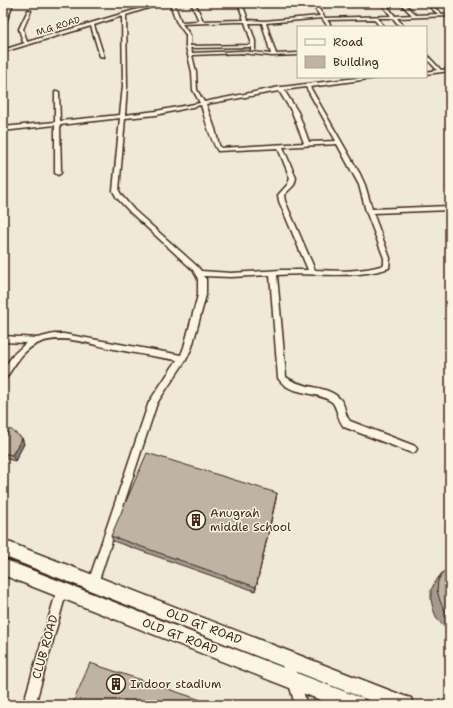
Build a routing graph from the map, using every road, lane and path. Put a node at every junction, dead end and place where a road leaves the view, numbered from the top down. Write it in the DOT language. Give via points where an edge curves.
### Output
graph roads {
  1 [pos="11,3"];
  2 [pos="162,3"];
  3 [pos="172,3"];
  4 [pos="200,3"];
  5 [pos="240,3"];
  6 [pos="313,3"];
  7 [pos="383,3"];
  8 [pos="402,3"];
  9 [pos="427,3"];
  10 [pos="153,4"];
  11 [pos="193,4"];
  12 [pos="29,11"];
  13 [pos="124,15"];
  14 [pos="441,15"];
  15 [pos="450,15"];
  16 [pos="395,16"];
  17 [pos="416,16"];
  18 [pos="375,17"];
  19 [pos="324,18"];
  20 [pos="247,21"];
  21 [pos="202,22"];
  22 [pos="264,22"];
  23 [pos="180,23"];
  24 [pos="3,24"];
  25 [pos="92,24"];
  26 [pos="329,26"];
  27 [pos="381,26"];
  28 [pos="401,26"];
  29 [pos="45,37"];
  30 [pos="25,42"];
  31 [pos="253,46"];
  32 [pos="188,47"];
  33 [pos="3,50"];
  34 [pos="253,53"];
  35 [pos="190,54"];
  36 [pos="297,54"];
  37 [pos="274,55"];
  38 [pos="102,56"];
  39 [pos="427,56"];
  40 [pos="440,71"];
  41 [pos="450,71"];
  42 [pos="427,73"];
  43 [pos="362,78"];
  44 [pos="307,84"];
  45 [pos="280,88"];
  46 [pos="57,92"];
  47 [pos="203,104"];
  48 [pos="122,117"];
  49 [pos="58,123"];
  50 [pos="3,128"];
  51 [pos="340,142"];
  52 [pos="308,144"];
  53 [pos="280,146"];
  54 [pos="58,173"];
  55 [pos="450,208"];
  56 [pos="369,212"];
  57 [pos="273,272"];
  58 [pos="200,273"];
  59 [pos="313,273"];
  60 [pos="3,339"];
  61 [pos="38,340"];
  62 [pos="183,358"];
  63 [pos="3,376"];
  64 [pos="412,449"];
  65 [pos="3,548"];
  66 [pos="3,567"];
  67 [pos="92,583"];
  68 [pos="62,590"];
  69 [pos="285,658"];
  70 [pos="294,680"];
  71 [pos="29,705"];
  72 [pos="301,705"];
  73 [pos="356,705"];
  74 [pos="404,705"];
  1 -- 24 [label="street"];
  2 -- 10 [label="street, M.G ROAD"];
  3 -- 23 [label="street"];
  4 -- 11 [label="street"];
  5 -- 20 [label="street"];
  6 -- 19 [label="street"];
  7 -- 16 [label="street"];
  8 -- 17 [label="street"];
  9 -- 14 [label="street"];
  10 -- 13 [label="street, M.G ROAD"];
  10 -- 29 [label="street, M.G ROAD"];
  11 -- 21 [label="street"];
  12 -- 30 [label="street" via="21,29"];
  13 -- 25 [label="street, M.G ROAD"];
  13 -- 48 [label="street" via="125,86"];
  14 -- 15 [label="street"];
  14 -- 17 [label="street"];
  16 -- 17 [label="street"];
  16 -- 18 [label="street"];
  16 -- 28 [label="street"];
  18 -- 19 [label="street"];
  18 -- 27 [label="street"];
  19 -- 22 [label="street"];
  19 -- 26 [label="street"];
  20 -- 21 [label="street"];
  20 -- 22 [label="street"];
  20 -- 31 [label="street"];
  21 -- 23 [label="street"];
  22 -- 37 [label="street"];
  23 -- 32 [label="street" via="188,35"];
  25 -- 29 [label="street, M.G ROAD"];
  25 -- 38 [label="street"];
  29 -- 30 [label="street, M.G ROAD"];
  29 -- 33 [label="street, M.G ROAD"];
  30 -- 33 [label="street, M.G ROAD"];
  31 -- 32 [label="street"];
  31 -- 34 [label="street"];
  32 -- 35 [label="street"];
  34 -- 35 [label="street"];
  34 -- 37 [label="street"];
  35 -- 47 [label="street" via="195,90"];
  36 -- 37 [label="street"];
  39 -- 40 [label="street"];
  40 -- 41 [label="street"];
  40 -- 42 [label="street"];
  43 -- 44 [label="street"];
  44 -- 45 [label="street"];
  44 -- 51 [label="street"];
  45 -- 47 [label="street"];
  45 -- 52 [label="street" via="292,106"];
  46 -- 49 [label="street"];
  47 -- 48 [label="street" via="166,112"];
  47 -- 53 [label="street" via="220,150"];
  48 -- 49 [label="street"];
  48 -- 58 [label="street" via="116,191 132,211"];
  49 -- 50 [label="street"];
  49 -- 54 [label="street"];
  51 -- 52 [label="street"];
  51 -- 56 [label="street" via="360,180"];
  52 -- 53 [label="street"];
  53 -- 59 [label="street" via="293,178 291,185 281,195 282,201"];
  55 -- 56 [label="street"];
  56 -- 59 [label="street" via="387,258 387,266 383,269 364,271"];
  57 -- 58 [label="street" via="231,275"];
  57 -- 59 [label="street"];
  57 -- 64 [label="street" via="282,378 294,386 337,400 340,404 340,415 347,424"];
  58 -- 62 [label="street" via="202,295"];
  60 -- 61 [label="street"];
  61 -- 62 [label="street" via="70,338"];
  61 -- 63 [label="street" via="22,351"];
  62 -- 67 [label="street" via="153,402"];
  65 -- 67 [label="main road, OLD GT ROAD"];
  66 -- 68 [label="main road, OLD GT ROAD"];
  67 -- 69 [label="main road, OLD GT ROAD"];
  68 -- 70 [label="main road, OLD GT ROAD"];
  68 -- 71 [label="street, CLUB ROAD"];
  69 -- 70 [label="street"];
  69 -- 74 [label="main road, OLD GT ROAD"];
  70 -- 72 [label="street"];
  70 -- 73 [label="main road, OLD GT ROAD"];
}
